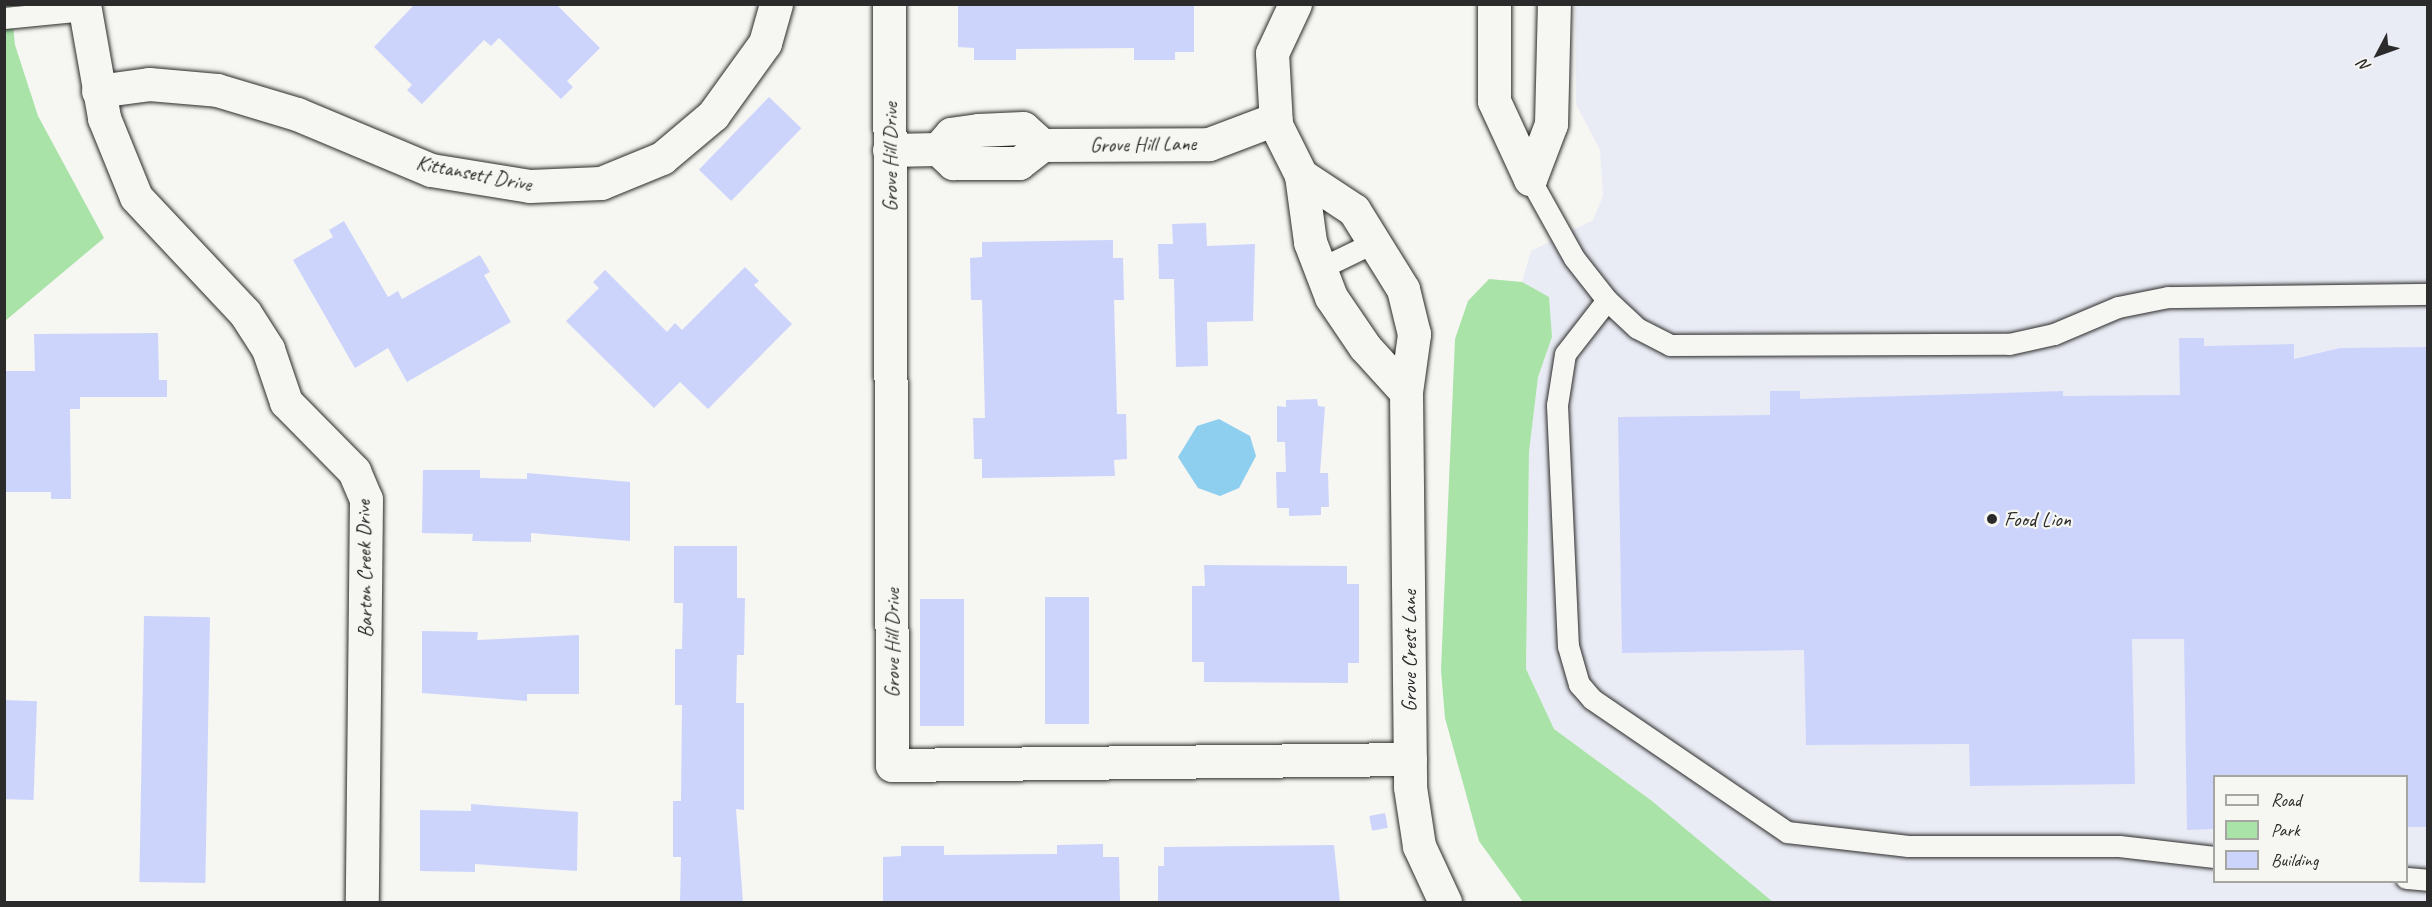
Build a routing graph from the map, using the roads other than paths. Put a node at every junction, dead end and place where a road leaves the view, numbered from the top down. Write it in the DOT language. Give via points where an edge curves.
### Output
graph roads {
  1 [pos="776,4"];
  2 [pos="888,4"];
  3 [pos="1295,4"];
  4 [pos="1494,4"];
  5 [pos="1554,4"];
  6 [pos="85,7"];
  7 [pos="4,18"];
  8 [pos="98,91"];
  9 [pos="1275,119"];
  10 [pos="889,150"];
  11 [pos="1301,175"];
  12 [pos="1530,179"];
  13 [pos="1377,241"];
  14 [pos="1319,269"];
  15 [pos="2427,294"];
  16 [pos="1607,300"];
  17 [pos="1407,392"];
  18 [pos="1410,759"];
  19 [pos="2213,857"];
  20 [pos="2408,878"];
  21 [pos="2427,880"];
  22 [pos="362,903"];
  23 [pos="1445,903"];
  1 -- 8 [label="street, Kittansett Drive" via="765,43 713,116 662,158 601,183 530,186 431,170 297,114 217,90 149,84"];
  2 -- 10 [label="street, Grove Hill Drive"];
  3 -- 9 [label="street" via="1272,53"];
  4 -- 12 [label="street" via="1494,101"];
  5 -- 12 [label="street" via="1551,124"];
  6 -- 7 [label="lane"];
  6 -- 8 [label="street, Barton Creek Drive"];
  8 -- 22 [label="street, Barton Creek Drive" via="114,151 136,197 245,313 268,349 297,419 345,461 361,484 366,519"];
  9 -- 10 [label="street, Grove Hill Lane" via="1209,144 1042,145 1019,163 953,163 938,149"];
  9 -- 11 [label="street"];
  10 -- 18 [label="street, Grove Hill Drive" via="892,765"];
  11 -- 13 [label="street, Grove Crest Lane" via="1341,198"];
  11 -- 14 [label="street"];
  12 -- 16 [label="lane" via="1574,258"];
  13 -- 14 [label="lane"];
  13 -- 17 [label="street, Grove Crest Lane" via="1413,320"];
  14 -- 17 [label="street" via="1365,347"];
  15 -- 16 [label="lane" via="2168,297 2118,307 2054,334 2009,344 1735,347 1670,345 1637,328"];
  16 -- 19 [label="lane" via="1565,354 1557,405 1568,646 1579,684 1592,699 1787,832 1908,846 2119,846"];
  17 -- 18 [label="street, Grove Crest Lane"];
  18 -- 23 [label="street, Grove Crest Lane" via="1419,846"];
  20 -- 21 [label="lane"];
}
